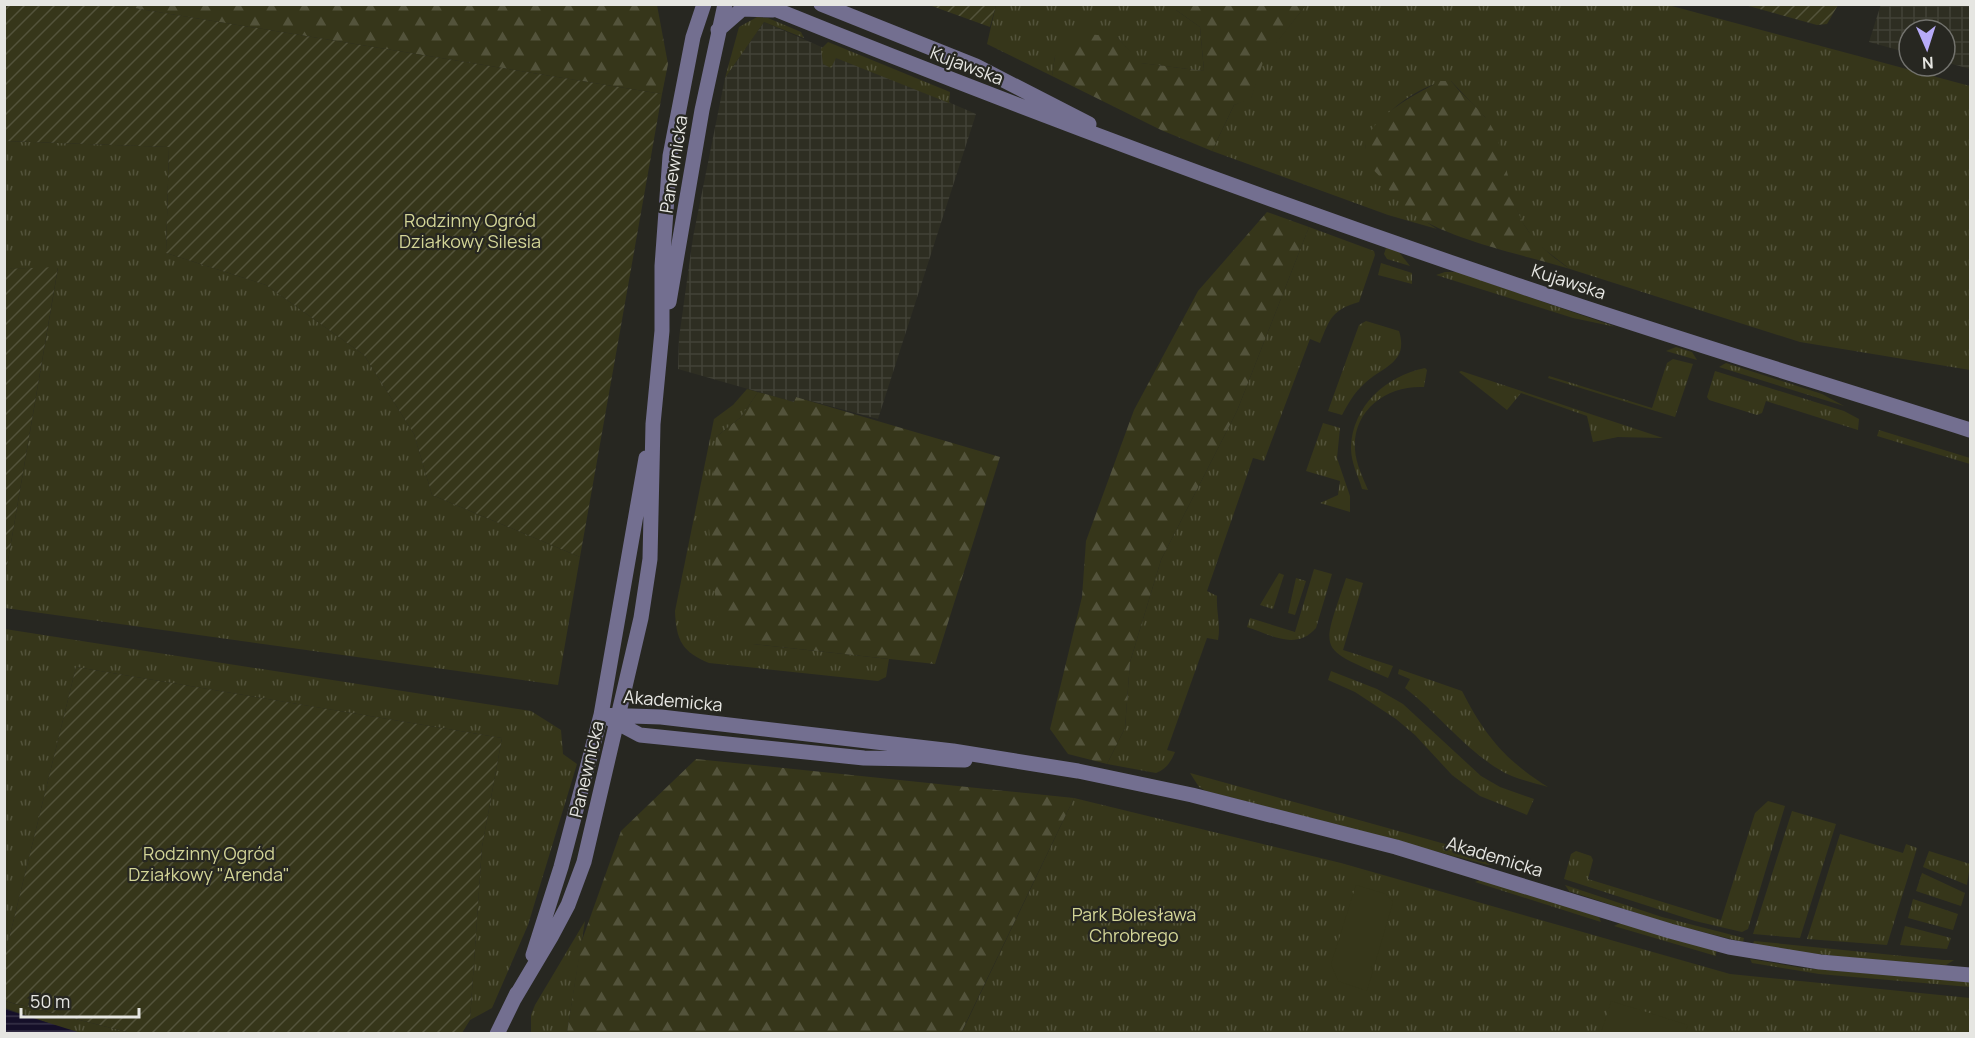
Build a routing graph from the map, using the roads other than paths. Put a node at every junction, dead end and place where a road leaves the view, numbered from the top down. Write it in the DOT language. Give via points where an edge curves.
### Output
graph roads {
  1 [pos="704,4"];
  2 [pos="725,4"];
  3 [pos="821,4"];
  4 [pos="769,7"];
  5 [pos="718,30"];
  6 [pos="1159,159"];
  7 [pos="662,331"];
  8 [pos="653,424"];
  9 [pos="1971,430"];
  10 [pos="627,684"];
  11 [pos="601,715"];
  12 [pos="661,717"];
  13 [pos="618,719"];
  14 [pos="640,735"];
  15 [pos="1010,759"];
  16 [pos="610,760"];
  17 [pos="1971,975"];
  18 [pos="513,1000"];
  19 [pos="497,1034"];
  1 -- 7 [label="street, Panewnicka" via="693,37 670,156"];
  2 -- 5 [label="street, Panewnicka"];
  3 -- 6 [label="street, Kujawska" via="976,66"];
  4 -- 5 [label="street" via="742,9"];
  4 -- 6 [label="street, Kujawska"];
  5 -- 7 [label="street, Panewnicka"];
  6 -- 9 [label="street, Kujawska" via="1510,283"];
  7 -- 8 [label="street, Panewnicka"];
  8 -- 10 [label="street, Panewnicka" via="650,560"];
  8 -- 11 [label="street, Panewnicka"];
  10 -- 12 [label="street" via="632,700"];
  10 -- 13 [label="street, Panewnicka"];
  11 -- 13 [label="street, Akademicka"];
  11 -- 18 [label="street, Panewnicka" via="549,909"];
  12 -- 13 [label="street, Akademicka"];
  12 -- 15 [label="street, Akademicka"];
  13 -- 14 [label="street, Akademicka"];
  13 -- 16 [label="street, Panewnicka"];
  14 -- 15 [label="street, Akademicka" via="864,758"];
  14 -- 16 [label="street" via="624,744"];
  15 -- 17 [label="street, Akademicka" via="1113,777 1334,830 1729,947 1820,962"];
  16 -- 18 [label="street, Panewnicka" via="584,862 568,905"];
  18 -- 19 [label="street, Panewnicka"];
}
